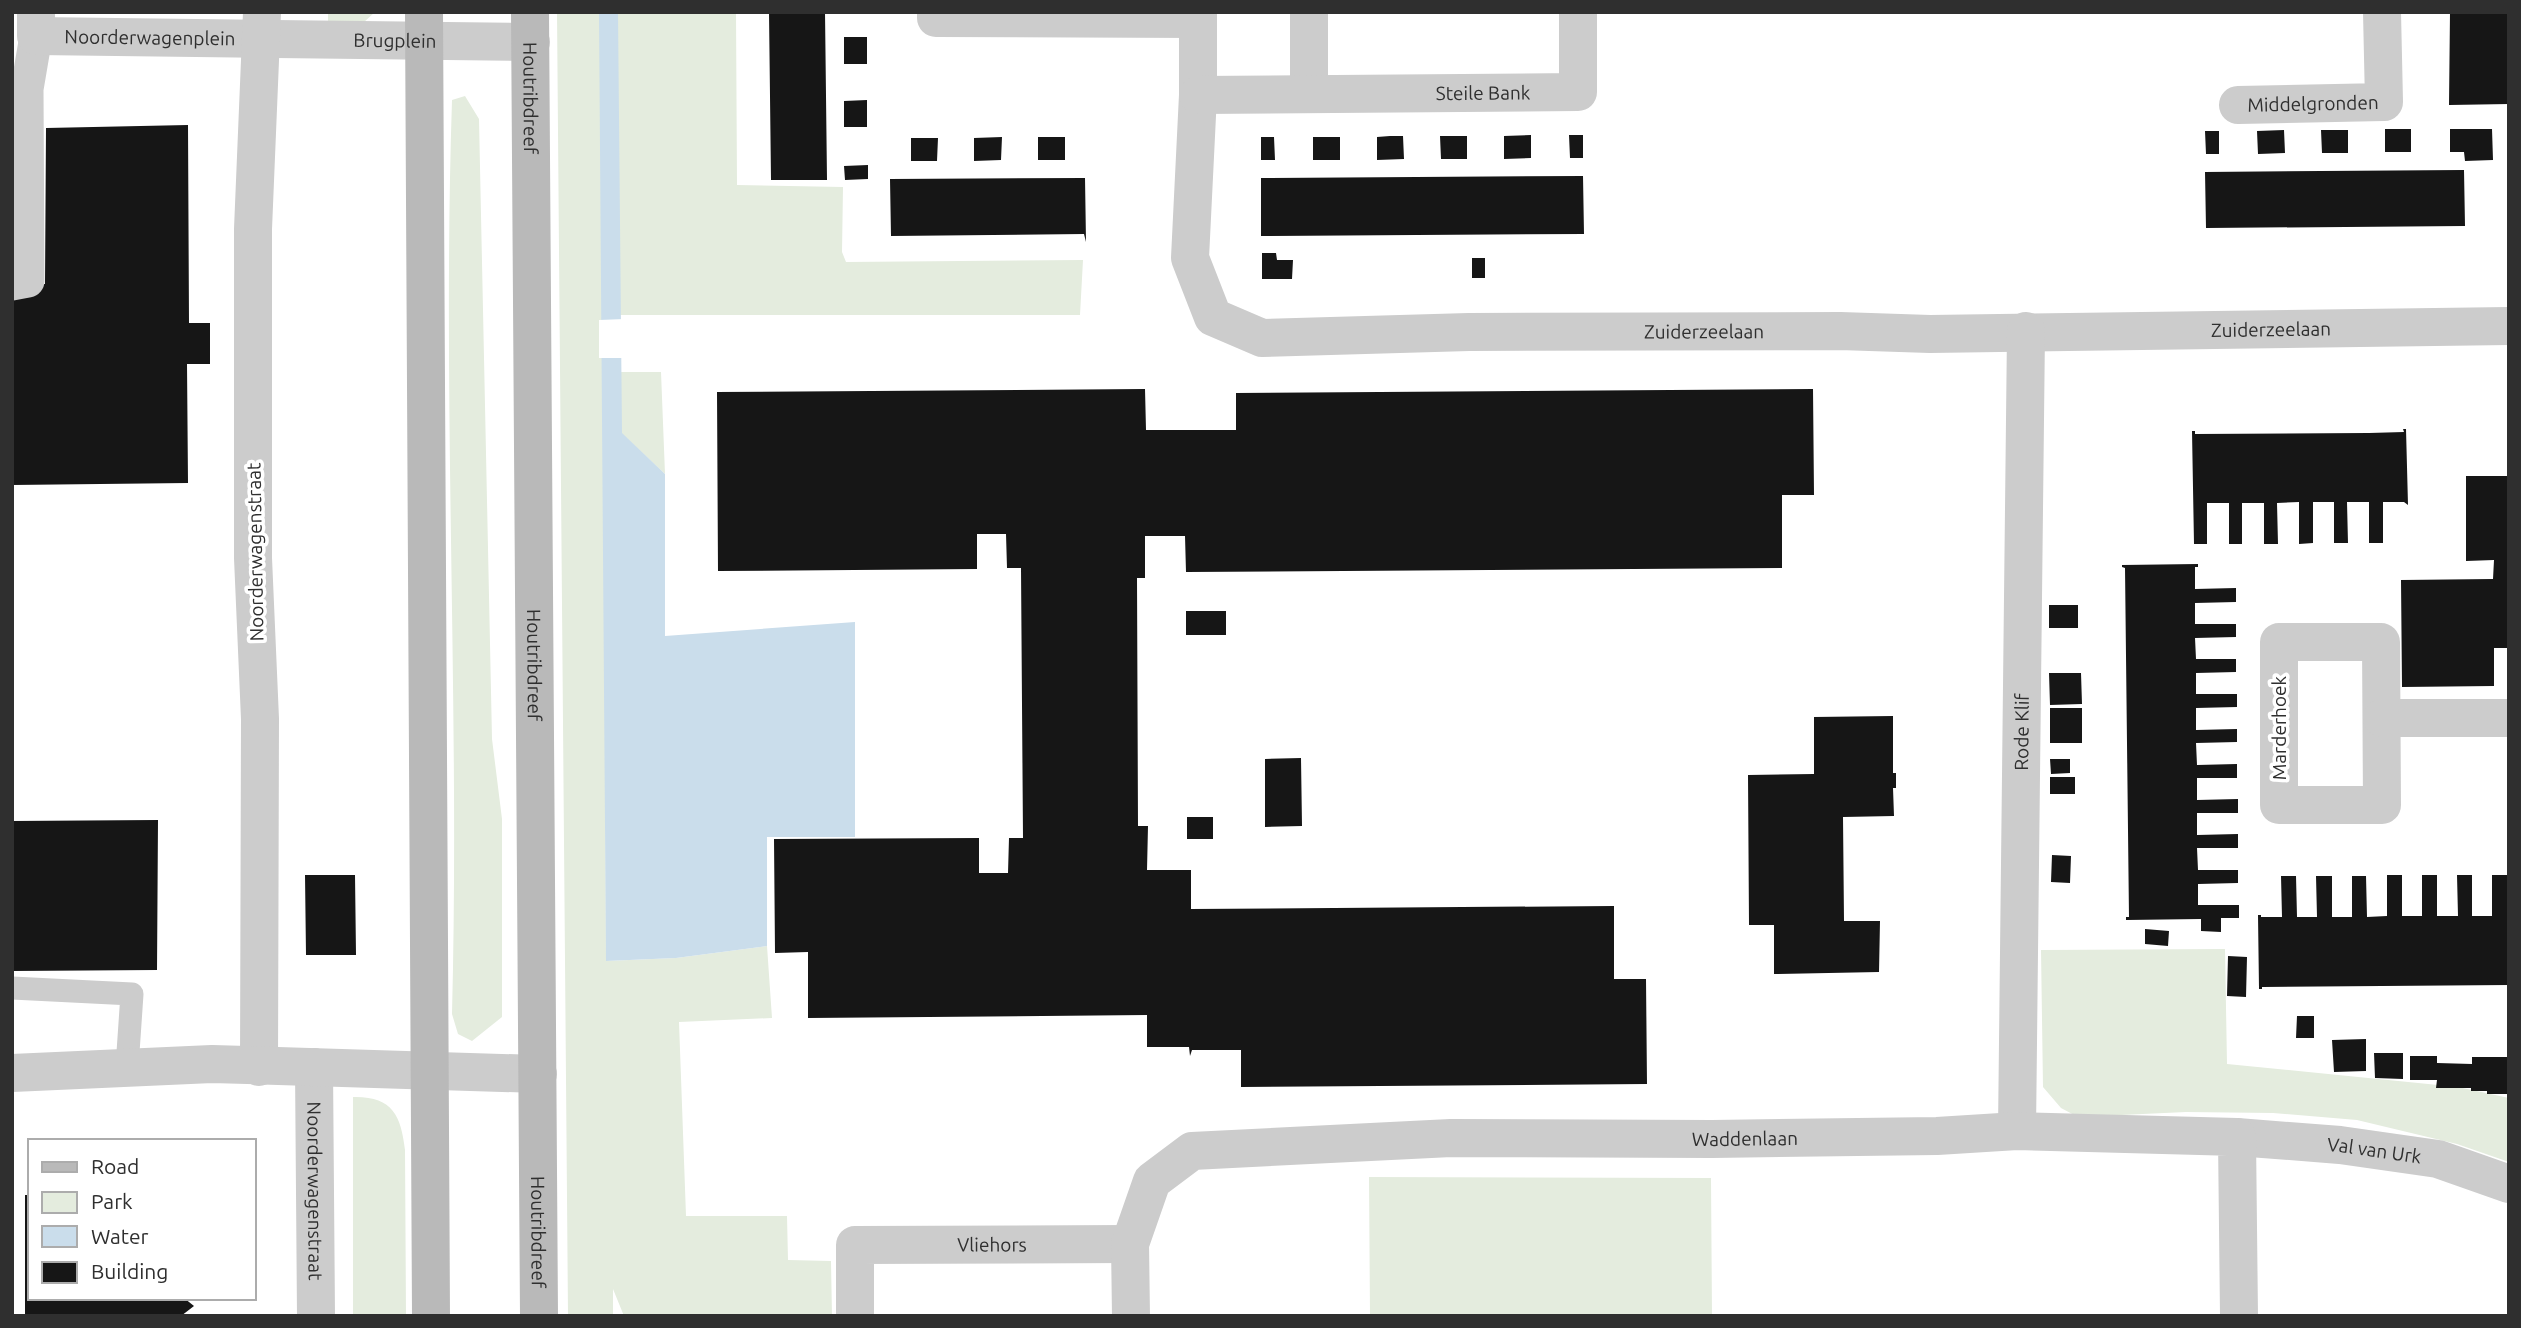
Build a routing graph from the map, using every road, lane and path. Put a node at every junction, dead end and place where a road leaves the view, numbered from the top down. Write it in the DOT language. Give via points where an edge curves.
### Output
graph roads {
  1 [pos="936,12"];
  2 [pos="1309,12"];
  3 [pos="1578,12"];
  4 [pos="2382,12"];
  5 [pos="1198,15"];
  6 [pos="36,24"];
  7 [pos="261,25"];
  8 [pos="424,26"];
  9 [pos="530,27"];
  10 [pos="1309,94"];
  11 [pos="1198,95"];
  12 [pos="2238,105"];
  13 [pos="12,284"];
  14 [pos="2509,326"];
  15 [pos="2026,331"];
  16 [pos="2382,718"];
  17 [pos="2509,718"];
  18 [pos="12,988"];
  19 [pos="128,1067"];
  20 [pos="259,1067"];
  21 [pos="314,1067"];
  22 [pos="429,1070"];
  23 [pos="12,1073"];
  24 [pos="538,1074"];
  25 [pos="2017,1131"];
  26 [pos="2237,1137"];
  27 [pos="2509,1184"];
  28 [pos="1130,1244"];
  29 [pos="316,1316"];
  30 [pos="431,1316"];
  31 [pos="540,1316"];
  32 [pos="855,1316"];
  33 [pos="1131,1316"];
  34 [pos="2239,1316"];
  1 -- 5 [label="street" via="936,18"];
  2 -- 10 [label="street"];
  3 -- 10 [label="street, Steile Bank" via="1578,92"];
  4 -- 12 [label="street, Middelgronden" via="2384,102"];
  5 -- 11 [label="street, Zuiderzeelaan"];
  6 -- 7 [label="street, Noorderwagenplein"];
  6 -- 13 [label="street" via="27,89 28,281"];
  7 -- 8 [label="street, Brugplein"];
  7 -- 20 [label="street, Noorderwagenstraat" via="253,229"];
  8 -- 9 [label="street, Brugplein"];
  8 -- 22 [label="main road"];
  9 -- 24 [label="main road, Houtribdreef"];
  10 -- 11 [label="street, Steile Bank"];
  11 -- 15 [label="street, Zuiderzeelaan" via="1190,258 1213,317 1262,338 1469,332"];
  14 -- 15 [label="street, Zuiderzeelaan"];
  15 -- 25 [label="street, Rode Klif"];
  16 -- 16 [label="street, Marderhoek" via="2382,805 2279,805 2278,642 2381,642"];
  16 -- 17 [label="street"];
  18 -- 19 [label="lane" via="132,994"];
  19 -- 20 [label="street"];
  19 -- 23 [label="street"];
  20 -- 21 [label="street"];
  21 -- 22 [label="street"];
  21 -- 29 [label="street, Noorderwagenstraat"];
  22 -- 24 [label="street"];
  22 -- 30 [label="main road"];
  24 -- 31 [label="main road, Houtribdreef"];
  25 -- 26 [label="street, Waddenlaan"];
  25 -- 28 [label="street, Waddenlaan" via="1712,1139 1451,1138 1192,1151 1152,1181"];
  26 -- 27 [label="street, Val van Urk" via="2438,1159"];
  26 -- 34 [label="street"];
  28 -- 32 [label="street, Vliehors" via="855,1245"];
  28 -- 33 [label="street"];
}
